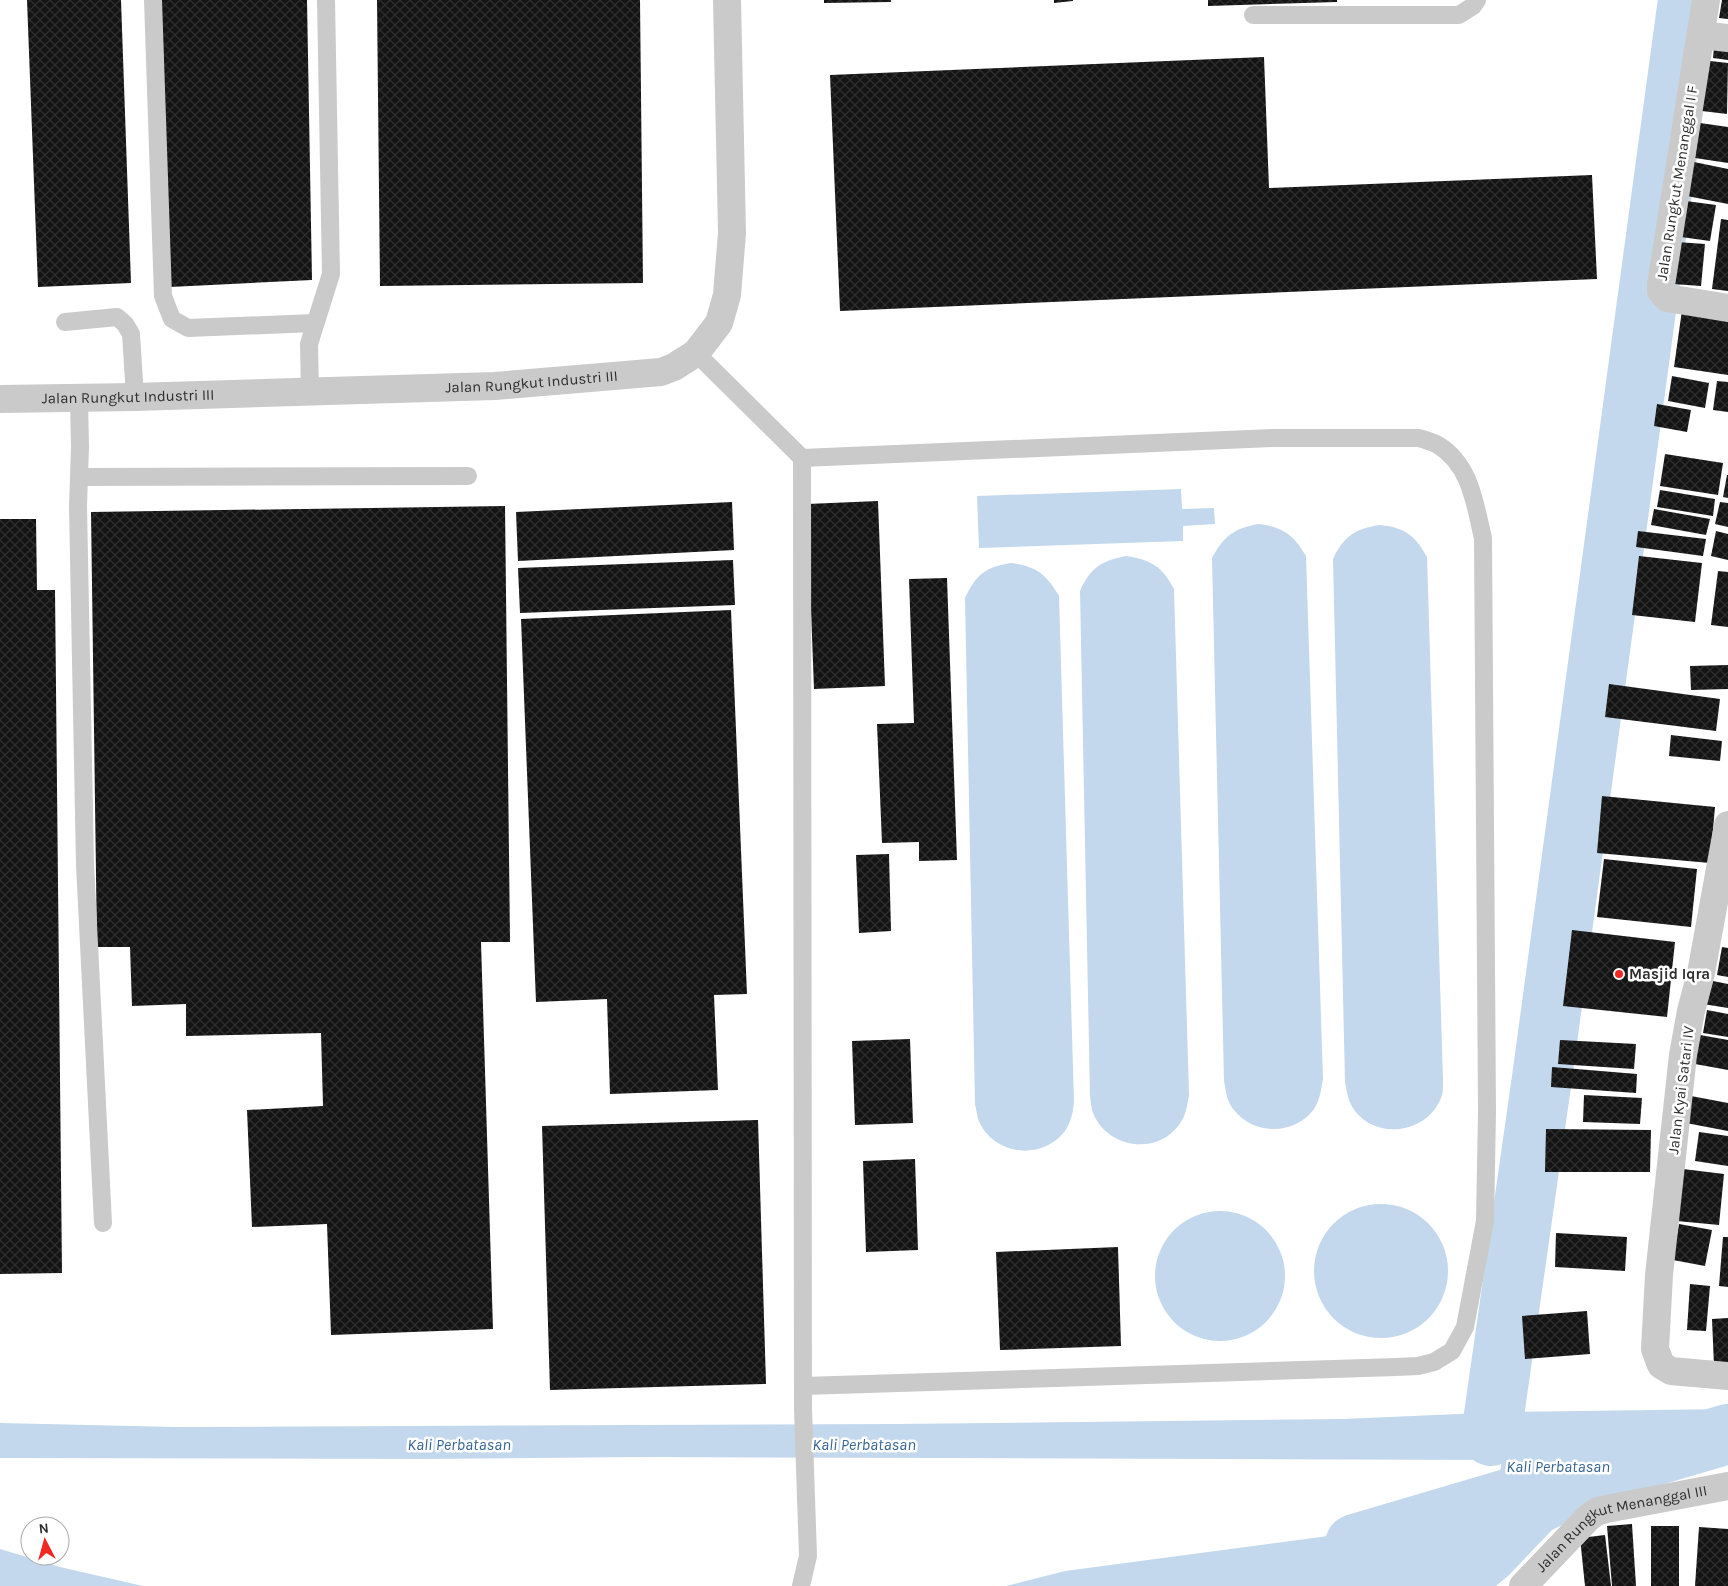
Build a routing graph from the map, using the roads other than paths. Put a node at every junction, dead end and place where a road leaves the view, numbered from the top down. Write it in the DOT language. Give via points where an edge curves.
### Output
graph roads {
  1 [pos="153,0"];
  2 [pos="326,0"];
  3 [pos="727,0"];
  4 [pos="1477,0"];
  5 [pos="1706,0"];
  6 [pos="1253,15"];
  7 [pos="1701,35"];
  8 [pos="1728,38"];
  9 [pos="1728,308"];
  10 [pos="65,322"];
  11 [pos="315,323"];
  12 [pos="696,353"];
  13 [pos="310,392"];
  14 [pos="135,397"];
  15 [pos="79,398"];
  16 [pos="0,399"];
  17 [pos="802,458"];
  18 [pos="468,476"];
  19 [pos="79,477"];
  20 [pos="1728,825"];
  21 [pos="103,1223"];
  22 [pos="1728,1376"];
  23 [pos="804,1386"];
  24 [pos="1728,1486"];
  25 [pos="801,1586"];
  26 [pos="1523,1586"];
  1 -- 11 [label="lane" via="163,296 172,319 188,328"];
  2 -- 11 [label="lane" via="331,274"];
  3 -- 12 [label="street, Jalan Rungkut Industri III" via="732,233 727,295 719,323"];
  4 -- 6 [label="lane" via="1459,15"];
  5 -- 7 [label="street"];
  7 -- 8 [label="street"];
  7 -- 9 [label="street, Jalan Rungkut Menanggal I F" via="1660,285 1667,298"];
  10 -- 14 [label="lane" via="117,317 126,324 131,334"];
  11 -- 13 [label="lane" via="309,344"];
  12 -- 13 [label="street, Jalan Rungkut Industri III" via="661,372 495,386"];
  12 -- 17 [label="lane"];
  13 -- 14 [label="street, Jalan Rungkut Industri III"];
  14 -- 15 [label="street, Jalan Rungkut Industri III"];
  15 -- 16 [label="street, Jalan Rungkut Industri III"];
  15 -- 19 [label="lane"];
  17 -- 23 [label="lane"];
  17 -- 23 [label="lane" via="1274,438 1419,438 1438,445 1453,459 1470,482 1483,538 1487,1112 1485,1221 1465,1327 1452,1351 1434,1362 1396,1367"];
  18 -- 19 [label="lane"];
  19 -- 21 [label="lane" via="85,865"];
  20 -- 22 [label="street, Jalan Kyai Satari IV" via="1683,1055 1659,1275 1655,1349 1661,1365 1672,1372"];
  23 -- 25 [label="lane" via="808,1556"];
  24 -- 26 [label="street, Jalan Rungkut Menanggal III" via="1596,1512"];
}
